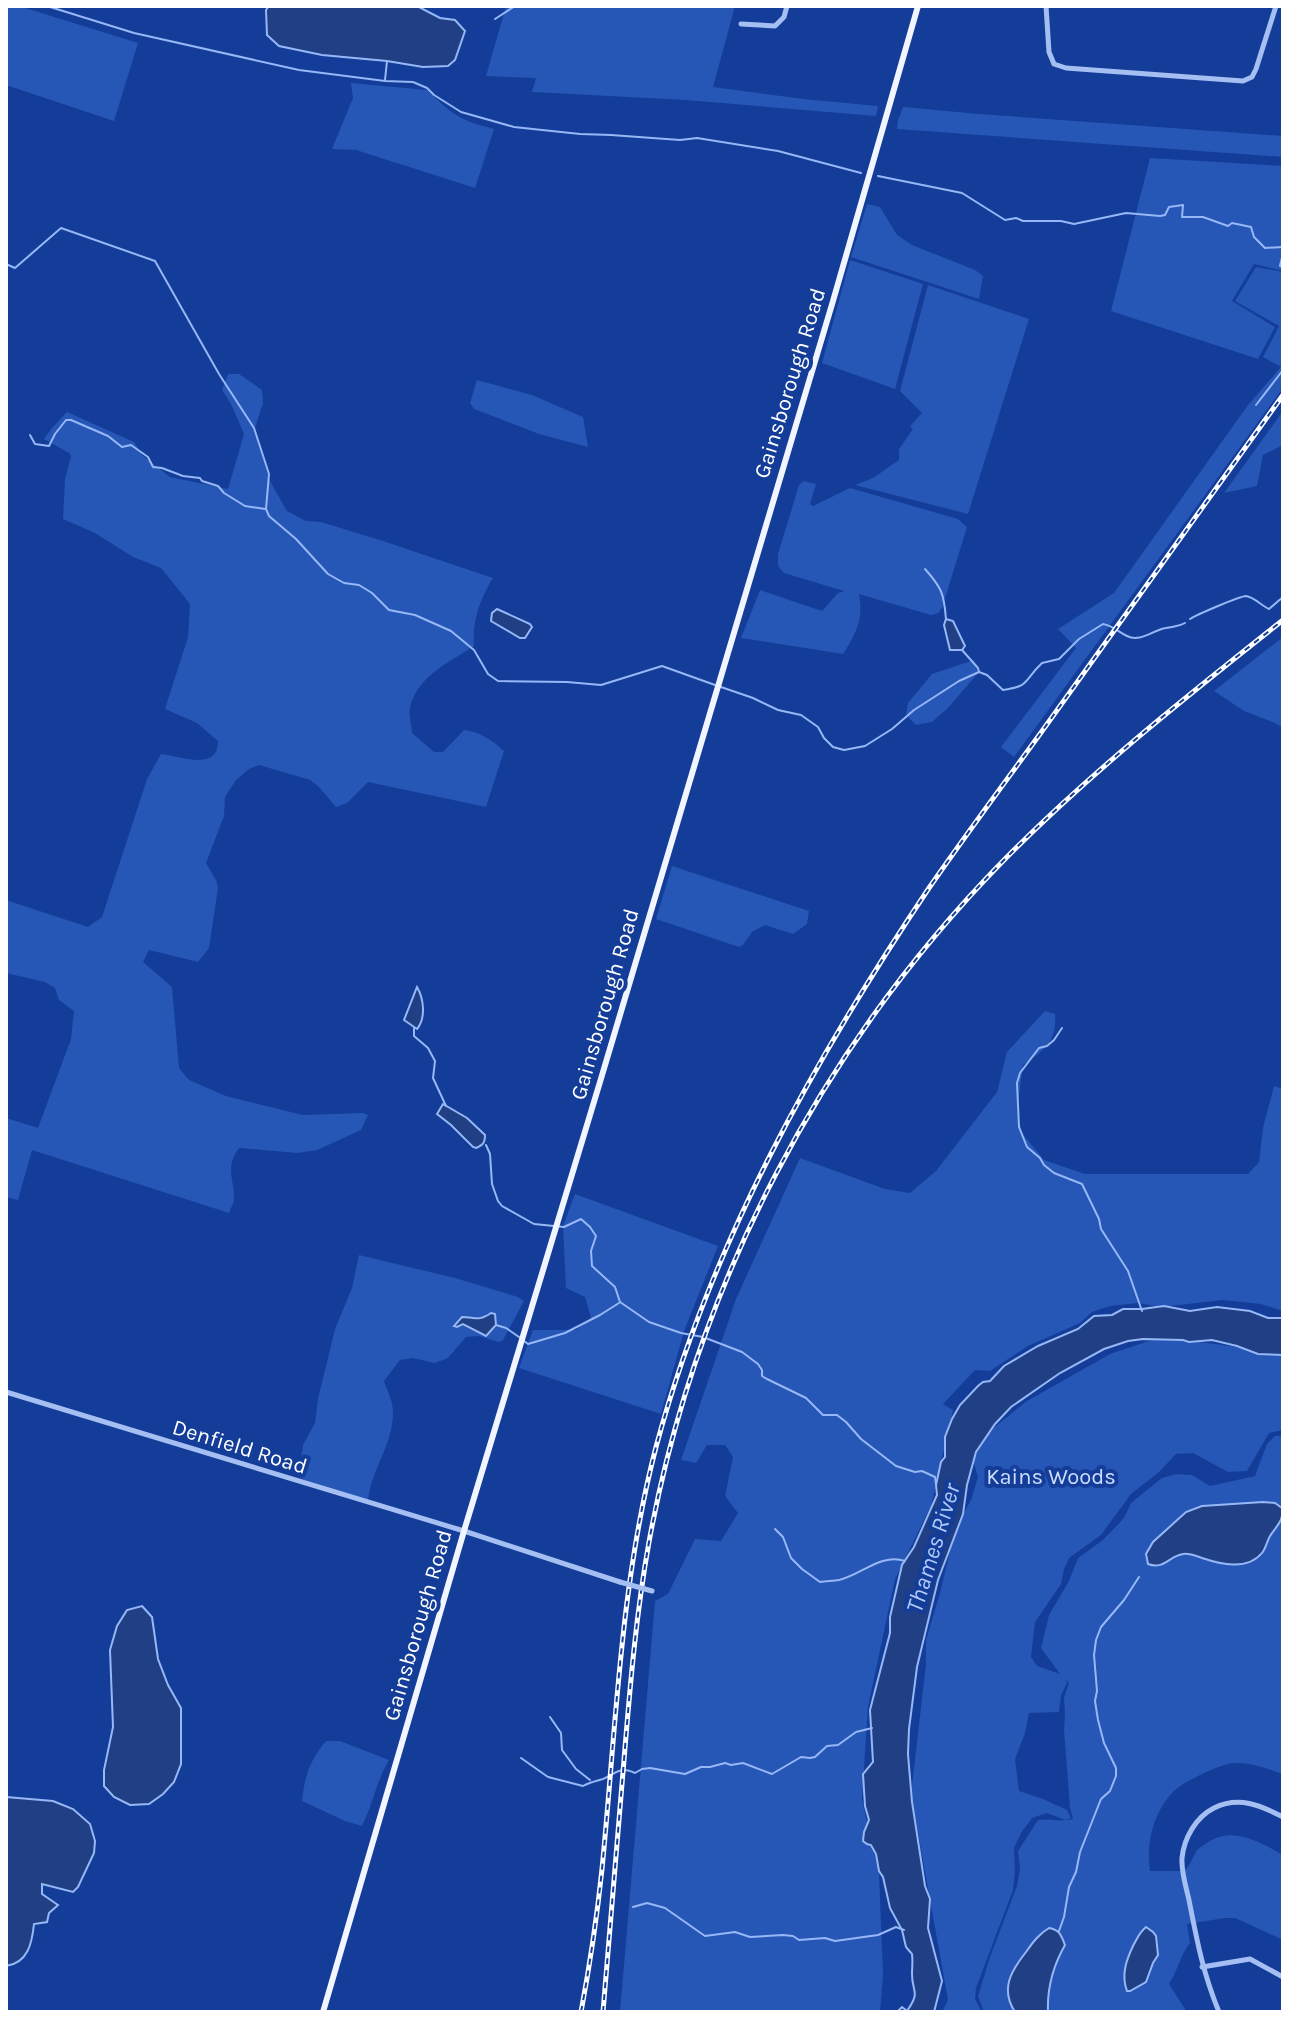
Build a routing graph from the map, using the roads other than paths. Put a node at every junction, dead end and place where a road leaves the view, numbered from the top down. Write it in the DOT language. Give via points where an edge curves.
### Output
graph roads {
  1 [pos="787,6"];
  2 [pos="918,6"];
  3 [pos="1046,6"];
  4 [pos="1276,6"];
  5 [pos="741,24"];
  6 [pos="6,1392"];
  7 [pos="464,1531"];
  8 [pos="661,1592"];
  9 [pos="1283,1817"];
  10 [pos="1202,1967"];
  11 [pos="1283,1977"];
  12 [pos="323,2012"];
  13 [pos="1219,2012"];
  1 -- 5 [label="street" via="775,26"];
  2 -- 7 [label="main road, Gainsborough Road"];
  3 -- 4 [label="street" via="1054,64 1243,81 1256,69"];
  6 -- 7 [label="street, Denfield Road"];
  7 -- 8 [label="street, Denfield Road, bridge"];
  7 -- 12 [label="main road, Gainsborough Road"];
  9 -- 10 [label="street" via="1250,1802 1236,1802 1209,1810 1194,1824 1182,1860"];
  10 -- 11 [label="street" via="1250,1959"];
  10 -- 13 [label="street"];
}
